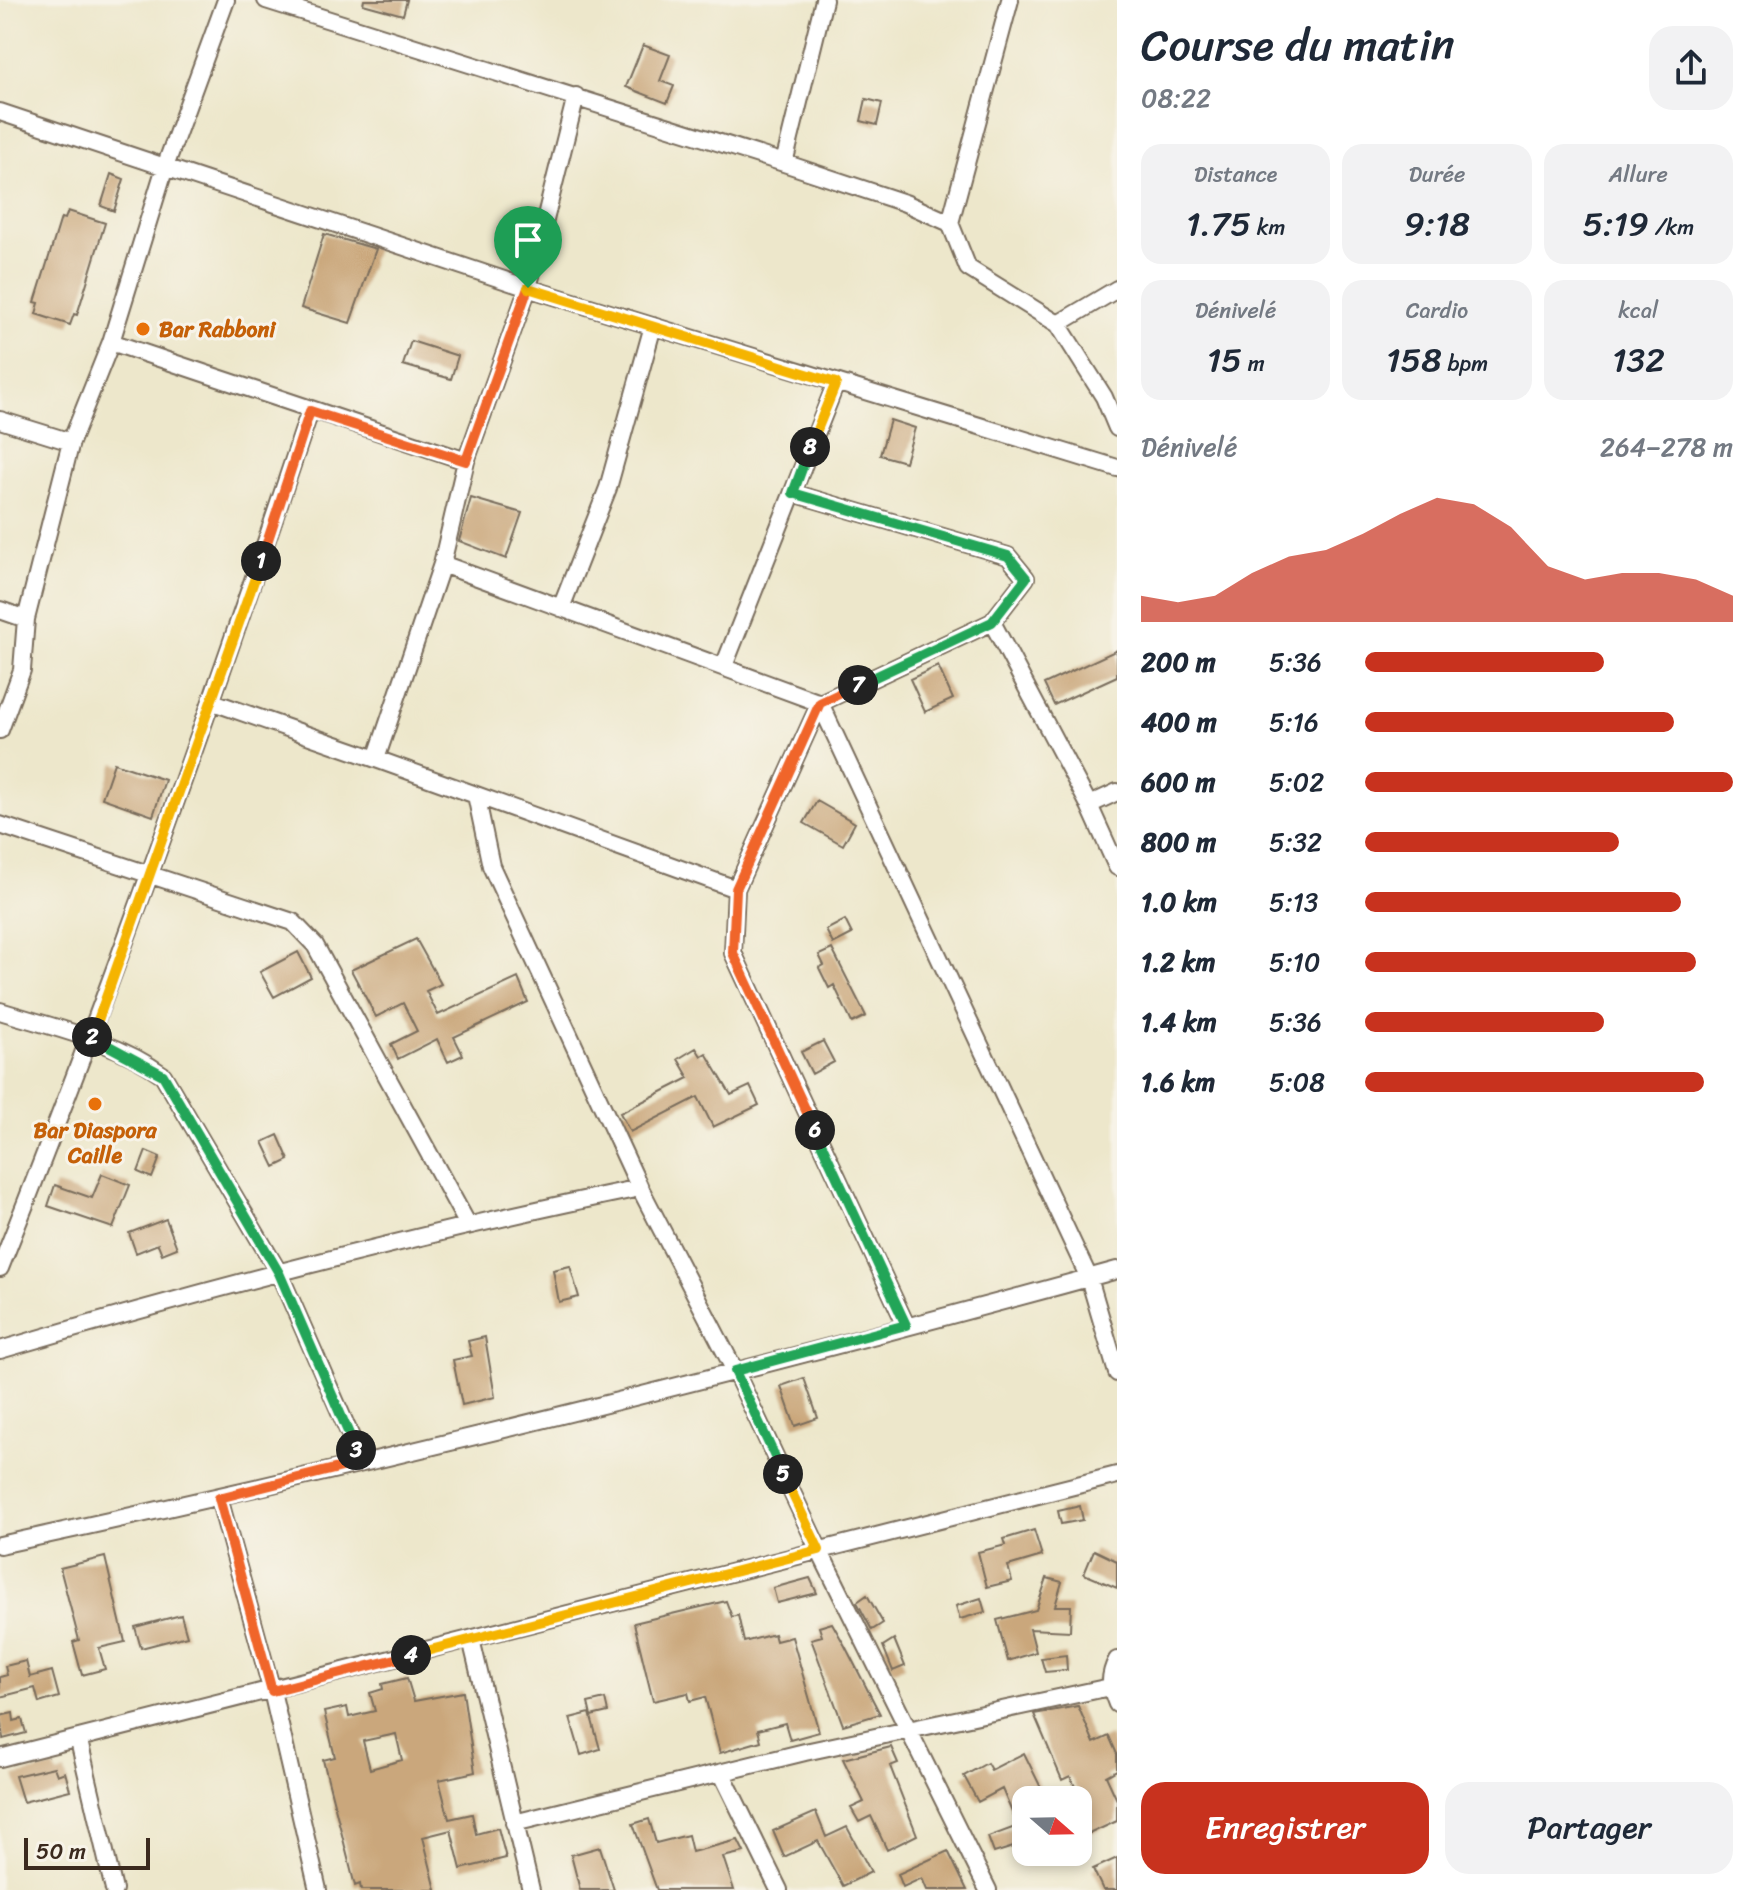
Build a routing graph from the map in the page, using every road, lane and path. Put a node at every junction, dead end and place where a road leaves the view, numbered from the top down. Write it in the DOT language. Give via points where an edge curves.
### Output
graph roads {
  1 [pos="226,0"];
  2 [pos="266,0"];
  3 [pos="824,0"];
  4 [pos="1010,0"];
  5 [pos="576,96"];
  6 [pos="0,112"];
  7 [pos="784,163"];
  8 [pos="165,167"];
  9 [pos="950,223"];
  10 [pos="528,288"];
  11 [pos="1117,289"];
  12 [pos="1058,324"];
  13 [pos="653,326"];
  14 [pos="111,342"];
  15 [pos="836,383"];
  16 [pos="310,411"];
  17 [pos="0,420"];
  18 [pos="1117,428"];
  19 [pos="71,442"];
  20 [pos="466,461"];
  21 [pos="1117,468"];
  22 [pos="793,493"];
  23 [pos="442,564"];
  24 [pos="561,608"];
  25 [pos="0,610"];
  26 [pos="26,619"];
  27 [pos="992,622"];
  28 [pos="724,666"];
  29 [pos="213,702"];
  30 [pos="820,703"];
  31 [pos="0,730"];
  32 [pos="376,759"];
  33 [pos="1117,792"];
  34 [pos="476,795"];
  35 [pos="1089,805"];
  36 [pos="0,825"];
  37 [pos="1117,867"];
  38 [pos="150,875"];
  39 [pos="736,889"];
  40 [pos="0,1011"];
  41 [pos="92,1039"];
  42 [pos="640,1188"];
  43 [pos="467,1223"];
  44 [pos="0,1268"];
  45 [pos="1117,1270"];
  46 [pos="279,1273"];
  47 [pos="1089,1278"];
  48 [pos="906,1325"];
  49 [pos="0,1350"];
  50 [pos="735,1371"];
  51 [pos="1117,1373"];
  52 [pos="362,1462"];
  53 [pos="1117,1475"];
  54 [pos="219,1498"];
  55 [pos="0,1545"];
  56 [pos="819,1550"];
  57 [pos="471,1639"];
  58 [pos="1117,1660"];
  59 [pos="1113,1689"];
  60 [pos="272,1691"];
  61 [pos="1117,1704"];
  62 [pos="907,1730"];
  63 [pos="79,1741"];
  64 [pos="0,1758"];
  65 [pos="722,1774"];
  66 [pos="514,1823"];
  67 [pos="114,1890"];
  68 [pos="318,1890"];
  69 [pos="531,1890"];
  70 [pos="779,1890"];
  71 [pos="988,1890"];
  1 -- 8 [label="street"];
  2 -- 5 [label="street"];
  3 -- 7 [label="street"];
  4 -- 9 [label="street"];
  5 -- 7 [label="street"];
  5 -- 10 [label="street"];
  6 -- 8 [label="street"];
  7 -- 9 [label="street"];
  8 -- 10 [label="street"];
  8 -- 14 [label="street"];
  9 -- 12 [label="street" via="968,268"];
  10 -- 13 [label="street"];
  10 -- 20 [label="street"];
  11 -- 12 [label="street"];
  12 -- 18 [label="street"];
  13 -- 15 [label="street"];
  13 -- 24 [label="street" via="608,488"];
  14 -- 16 [label="street"];
  14 -- 19 [label="street"];
  15 -- 21 [label="street"];
  15 -- 22 [label="street"];
  16 -- 20 [label="street"];
  16 -- 29 [label="street"];
  17 -- 19 [label="street"];
  19 -- 26 [label="street"];
  20 -- 23 [label="street"];
  22 -- 27 [label="street" via="1008,556 1026,578"];
  22 -- 28 [label="street"];
  23 -- 24 [label="street"];
  23 -- 32 [label="street"];
  24 -- 28 [label="street"];
  25 -- 26 [label="street"];
  26 -- 31 [label="street" via="22,670"];
  27 -- 30 [label="street"];
  27 -- 35 [label="street"];
  28 -- 30 [label="street"];
  29 -- 32 [label="street"];
  29 -- 38 [label="street"];
  30 -- 39 [label="street"];
  30 -- 47 [label="street"];
  32 -- 34 [label="street"];
  33 -- 35 [label="street"];
  34 -- 39 [label="street"];
  34 -- 42 [label="street" via="491,866"];
  35 -- 37 [label="street"];
  36 -- 38 [label="street"];
  38 -- 41 [label="street"];
  38 -- 43 [label="street" via="293,922 315,945"];
  39 -- 48 [label="street" via="733,953"];
  40 -- 41 [label="street"];
  41 -- 44 [label="street"];
  41 -- 46 [label="street" via="163,1075"];
  42 -- 43 [label="street"];
  42 -- 50 [label="street"];
  43 -- 46 [label="street"];
  45 -- 47 [label="street"];
  46 -- 49 [label="street"];
  46 -- 52 [label="street"];
  47 -- 48 [label="street"];
  47 -- 51 [label="street"];
  48 -- 50 [label="street"];
  50 -- 52 [label="street"];
  50 -- 56 [label="street"];
  52 -- 54 [label="street"];
  53 -- 56 [label="street"];
  54 -- 55 [label="street"];
  54 -- 60 [label="street"];
  56 -- 57 [label="street"];
  56 -- 62 [label="street"];
  57 -- 60 [label="street"];
  57 -- 66 [label="street"];
  58 -- 59 [label="street"];
  59 -- 61 [label="street"];
  59 -- 62 [label="street"];
  60 -- 63 [label="street"];
  60 -- 68 [label="street"];
  62 -- 65 [label="street"];
  62 -- 71 [label="street"];
  63 -- 64 [label="street"];
  63 -- 67 [label="street"];
  65 -- 66 [label="street"];
  65 -- 70 [label="street"];
  66 -- 69 [label="street"];
}
